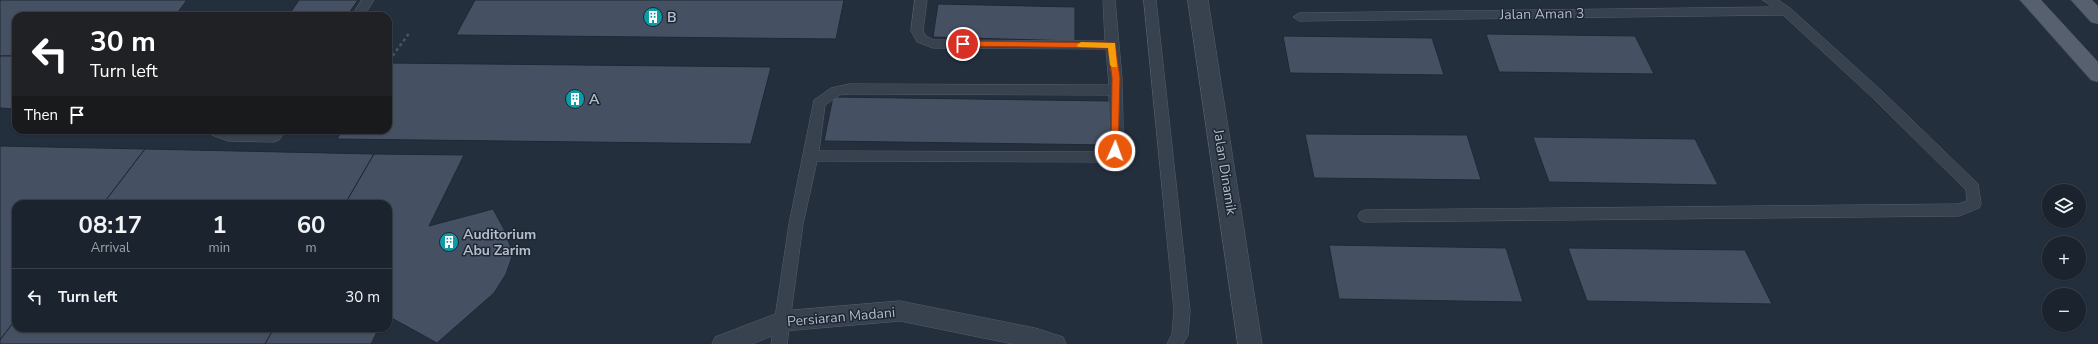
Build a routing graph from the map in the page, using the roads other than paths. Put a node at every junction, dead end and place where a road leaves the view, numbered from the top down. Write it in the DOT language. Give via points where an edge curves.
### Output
graph roads {
  1 [pos="368,0"];
  2 [pos="921,0"];
  3 [pos="1109,0"];
  4 [pos="1150,0"];
  5 [pos="1198,0"];
  6 [pos="1769,0"];
  7 [pos="2030,0"];
  8 [pos="2081,0"];
  9 [pos="1786,11"];
  10 [pos="360,12"];
  11 [pos="1299,16"];
  12 [pos="2098,18"];
  13 [pos="1112,45"];
  14 [pos="2098,75"];
  15 [pos="1115,90"];
  16 [pos="222,134"];
  17 [pos="276,134"];
  18 [pos="810,156"];
  19 [pos="1365,216"];
  20 [pos="781,332"];
  21 [pos="724,344"];
  22 [pos="1054,344"];
  23 [pos="1175,344"];
  24 [pos="1250,344"];
  1 -- 10 [label="lane"];
  2 -- 13 [label="lane" via="917,31 921,39 933,44"];
  3 -- 13 [label="lane"];
  4 -- 23 [label="lane" via="1182,311 1180,336"];
  5 -- 24 [label="street, Jalan Dinamik"];
  6 -- 9 [label="lane"];
  7 -- 14 [label="main road"];
  8 -- 12 [label="main road"];
  9 -- 11 [label="lane, Jalan Aman 3"];
  9 -- 19 [label="lane" via="1878,95 1973,188 1974,204 1959,210"];
  13 -- 15 [label="lane"];
  15 -- 18 [label="lane" via="836,91 819,103"];
  15 -- 18 [label="lane" via="1116,141 1115,151 1111,157"];
  16 -- 17 [label="lane"];
  18 -- 20 [label="lane" via="796,224"];
  20 -- 21 [label="street, Persiaran Madani"];
  20 -- 22 [label="street, Persiaran Madani" via="900,311"];
}
